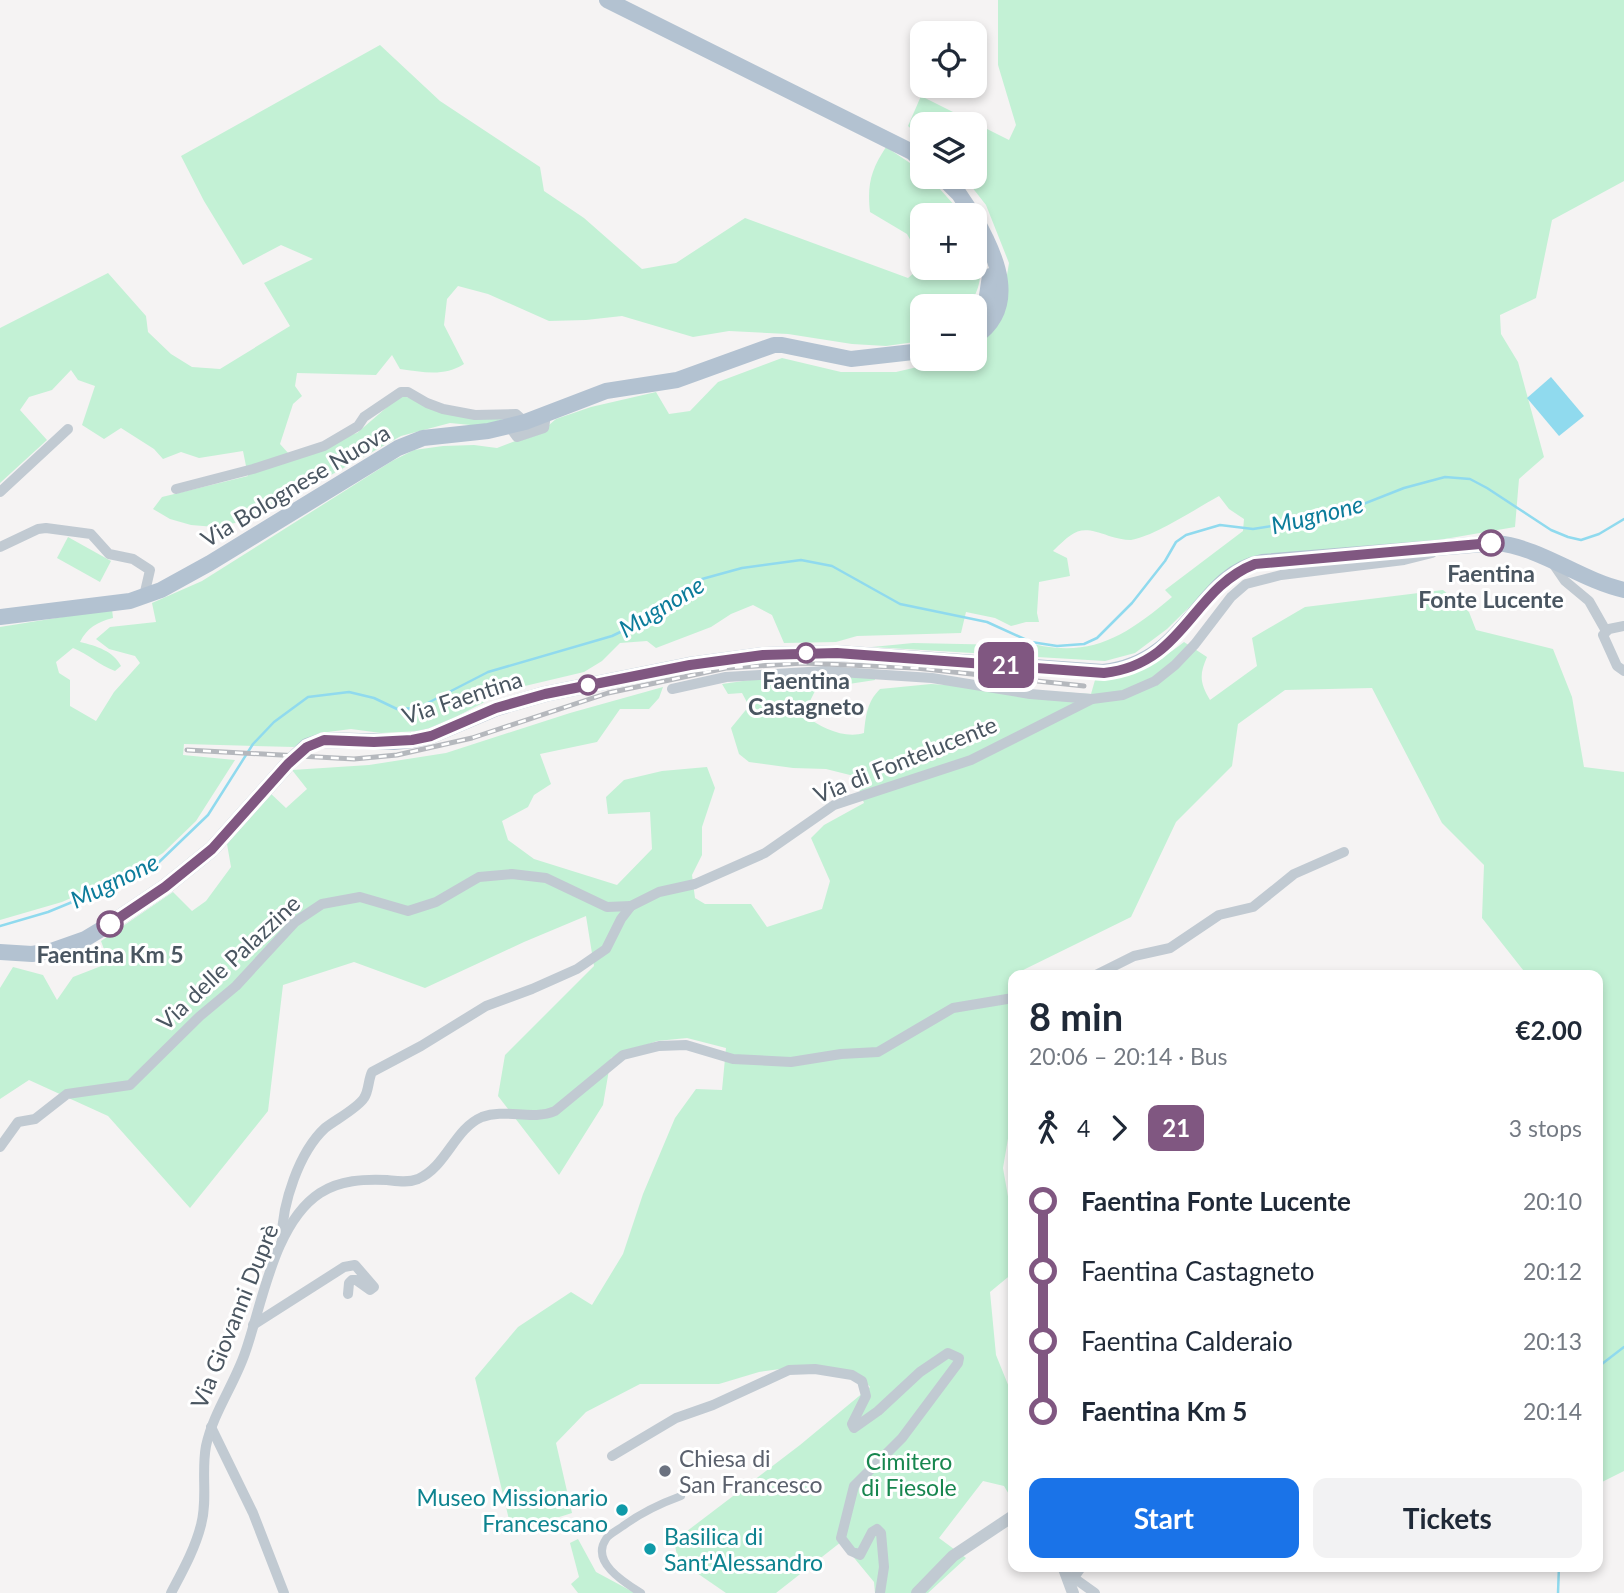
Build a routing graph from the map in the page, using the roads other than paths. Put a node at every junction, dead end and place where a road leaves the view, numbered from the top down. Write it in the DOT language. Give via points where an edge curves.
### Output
graph roads {
  1 [pos="607,0"];
  2 [pos="910,151"];
  3 [pos="953,189"];
  4 [pos="964,203"];
  5 [pos="987,243"];
  6 [pos="987,263"];
  7 [pos="987,299"];
  8 [pos="987,325"];
  9 [pos="910,352"];
  10 [pos="517,424"];
  11 [pos="68,429"];
  12 [pos="176,489"];
  13 [pos="0,492"];
  14 [pos="0,547"];
  15 [pos="1433,547"];
  16 [pos="1552,562"];
  17 [pos="1624,590"];
  18 [pos="144,596"];
  19 [pos="0,617"];
  20 [pos="1624,626"];
  21 [pos="1606,631"];
  22 [pos="1624,671"];
  23 [pos="672,690"];
  24 [pos="1093,699"];
  25 [pos="1343,852"];
  26 [pos="631,906"];
  27 [pos="0,952"];
  28 [pos="1106,970"];
  29 [pos="1008,999"];
  30 [pos="0,1147"];
  31 [pos="282,1239"];
  32 [pos="348,1294"];
  33 [pos="253,1325"];
  34 [pos="211,1427"];
  35 [pos="611,1456"];
  36 [pos="681,1496"];
  37 [pos="1008,1520"];
  38 [pos="1072,1586"];
  39 [pos="171,1593"];
  40 [pos="284,1593"];
  41 [pos="641,1593"];
  42 [pos="880,1593"];
  43 [pos="917,1593"];
  44 [pos="1095,1593"];
  1 -- 2 [label="main road"];
  3 -- 4 [label="main road"];
  5 -- 8 [label="main road" via="1001,282 996,311"];
  6 -- 7 [label="main road"];
  9 -- 10 [label="main road, Via Bolognese Nuova" via="851,359 774,345 677,380 606,391"];
  10 -- 12 [label="street" via="516,414 475,415 443,409 408,391 401,392 324,446"];
  10 -- 18 [label="main road, Via Bolognese Nuova" via="423,438 398,448 210,563"];
  11 -- 13 [label="street"];
  14 -- 18 [label="street" via="38,529 91,534 109,554 133,559 150,570"];
  15 -- 16 [label="main road, Via Faentina" via="1504,544"];
  15 -- 24 [label="street, Via Faentina" via="1429,555 1404,561 1255,580 1238,589 1195,644 1156,681 1123,695"];
  15 -- 27 [label="main road, Via Faentina" via="1262,562 1244,568 1228,578 1161,650 1120,671 837,653 763,655 545,694 422,738 315,742 288,764 212,849 121,917 66,947 32,954"];
  16 -- 17 [label="main road, Via Faentina"];
  16 -- 21 [label="street" via="1565,581 1589,601"];
  18 -- 19 [label="main road, Via Bolognese Nuova"];
  20 -- 21 [label="street"];
  21 -- 22 [label="street" via="1611,654"];
  23 -- 24 [label="street, Via Faentina" via="726,677 825,671 932,678"];
  24 -- 26 [label="street, Via di Fontelucente" via="971,760 834,806 765,853"];
  25 -- 28 [label="street" via="1294,874 1252,907 1219,915 1170,948 1134,956"];
  26 -- 30 [label="street, Via delle Palazzine" via="607,907 546,878 512,874 479,877 436,902 408,911 360,897 322,904 295,922 236,986 130,1085 67,1094 36,1119 18,1122"];
  26 -- 31 [label="street" via="606,949 577,969 486,1006 372,1072 365,1098 313,1140 302,1158 282,1220"];
  29 -- 31 [label="street, Via Giovanni Duprè" via="953,1008 878,1052 791,1062 733,1059 686,1045 623,1055 555,1111 495,1114 475,1122 441,1161 419,1178 358,1180 318,1194"];
  31 -- 33 [label="street, Via Giovanni Duprè"];
  32 -- 33 [label="street" via="352,1280 370,1290 374,1287 355,1265 344,1266"];
  33 -- 34 [label="street, Via Giovanni Duprè"];
  34 -- 39 [label="street, Via Giovanni Duprè" via="201,1525"];
  34 -- 40 [label="street" via="253,1513"];
  35 -- 42 [label="street" via="676,1418 789,1370 815,1369 862,1381 866,1396 854,1428 948,1353 959,1358 902,1438 854,1486 841,1538 860,1555 872,1532 877,1529 881,1533 884,1567"];
  36 -- 41 [label="street" via="651,1507 606,1538 602,1548 611,1572"];
  37 -- 43 [label="street" via="953,1556"];
  38 -- 44 [label="street"];
}
